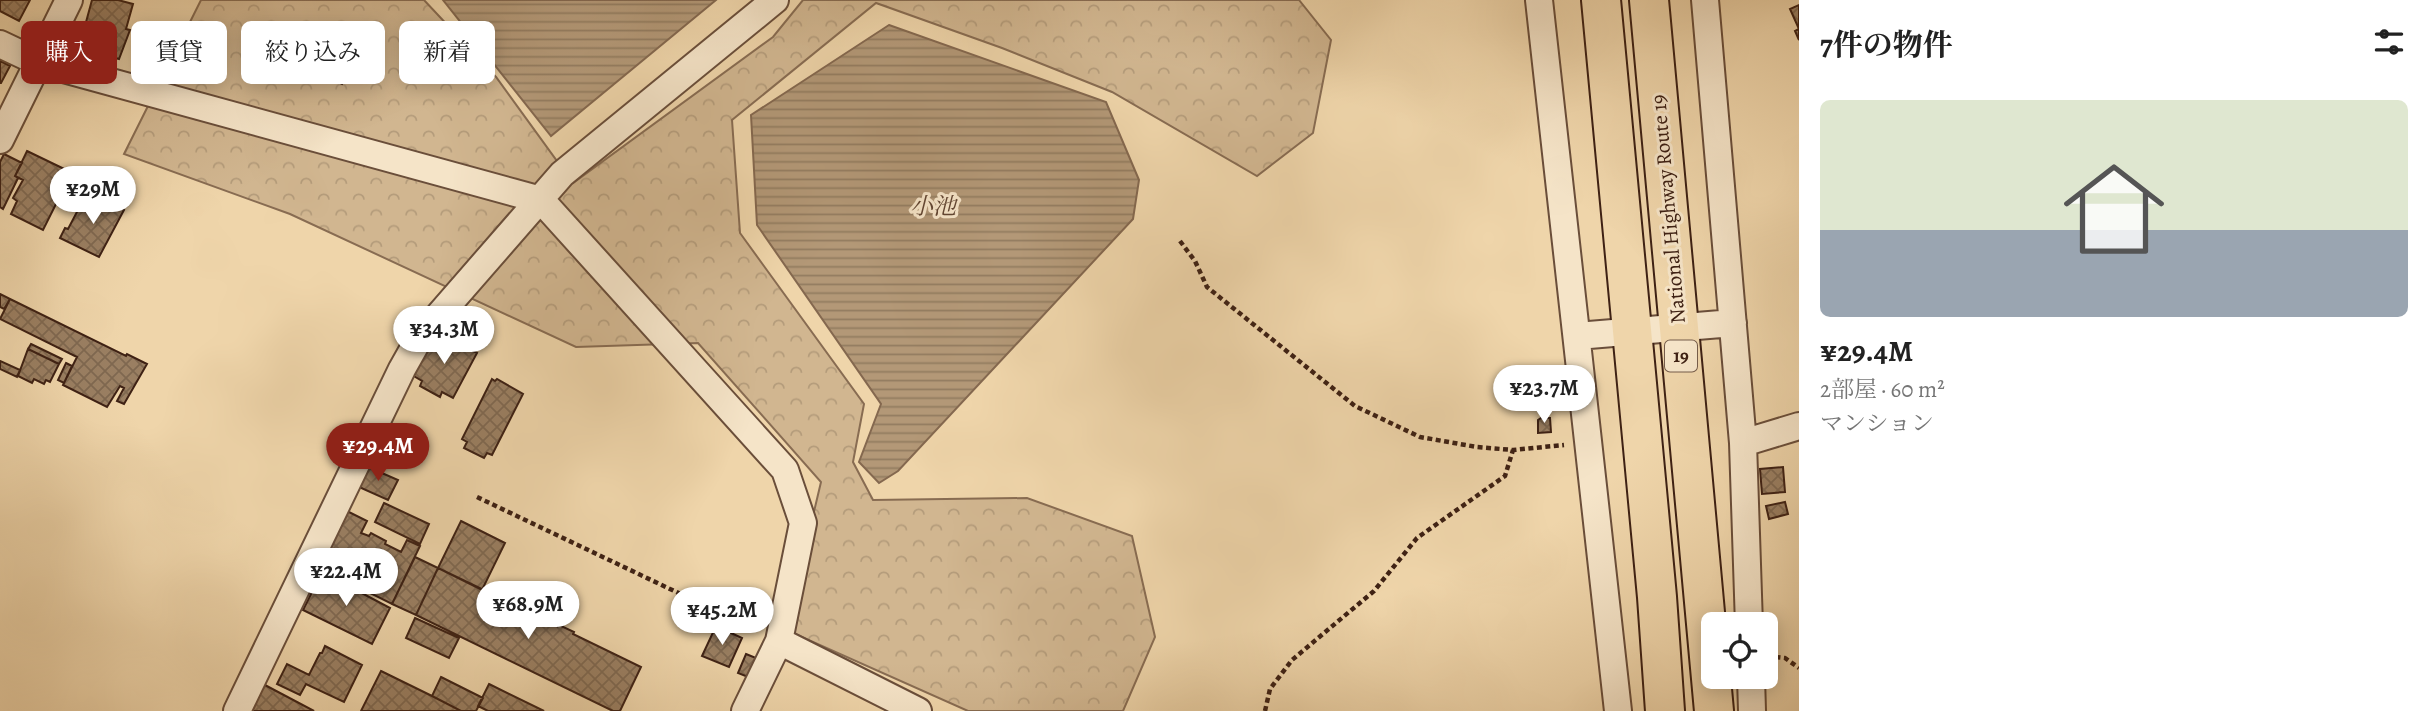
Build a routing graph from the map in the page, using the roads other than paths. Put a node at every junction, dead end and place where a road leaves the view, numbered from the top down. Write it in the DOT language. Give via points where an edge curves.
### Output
graph roads {
  1 [pos="69,0"];
  2 [pos="775,0"];
  3 [pos="1539,0"];
  4 [pos="1601,0"];
  5 [pos="1649,0"];
  6 [pos="1705,0"];
  7 [pos="58,21"];
  8 [pos="0,44"];
  9 [pos="21,54"];
  10 [pos="27,84"];
  11 [pos="117,84"];
  12 [pos="0,140"];
  13 [pos="541,200"];
  14 [pos="1733,323"];
  15 [pos="1679,327"];
  16 [pos="1632,331"];
  17 [pos="1577,337"];
  18 [pos="1799,426"];
  19 [pos="1743,443"];
  20 [pos="1749,612"];
  21 [pos="779,641"];
  22 [pos="1751,689"];
  23 [pos="237,711"];
  24 [pos="745,711"];
  25 [pos="918,711"];
  26 [pos="1618,711"];
  27 [pos="1665,711"];
  28 [pos="1714,711"];
  29 [pos="1752,711"];
  1 -- 7 [label="street"];
  2 -- 13 [label="street" via="562,174"];
  3 -- 17 [label="street"];
  4 -- 16 [label="highway, 19"];
  5 -- 15 [label="highway, National Highway Route 19 / 19"];
  6 -- 14 [label="street"];
  8 -- 9 [label="street"];
  10 -- 12 [label="street"];
  11 -- 13 [label="street"];
  13 -- 21 [label="street" via="785,470 803,523"];
  13 -- 23 [label="street" via="420,337"];
  14 -- 15 [label="street"];
  14 -- 19 [label="street"];
  15 -- 16 [label="street"];
  15 -- 28 [label="highway, National Highway Route 19 / 19"];
  16 -- 17 [label="street"];
  16 -- 27 [label="highway, 19"];
  17 -- 26 [label="street"];
  18 -- 19 [label="street"];
  19 -- 20 [label="street"];
  21 -- 24 [label="street"];
  21 -- 25 [label="street"];
  22 -- 29 [label="street"];
}
